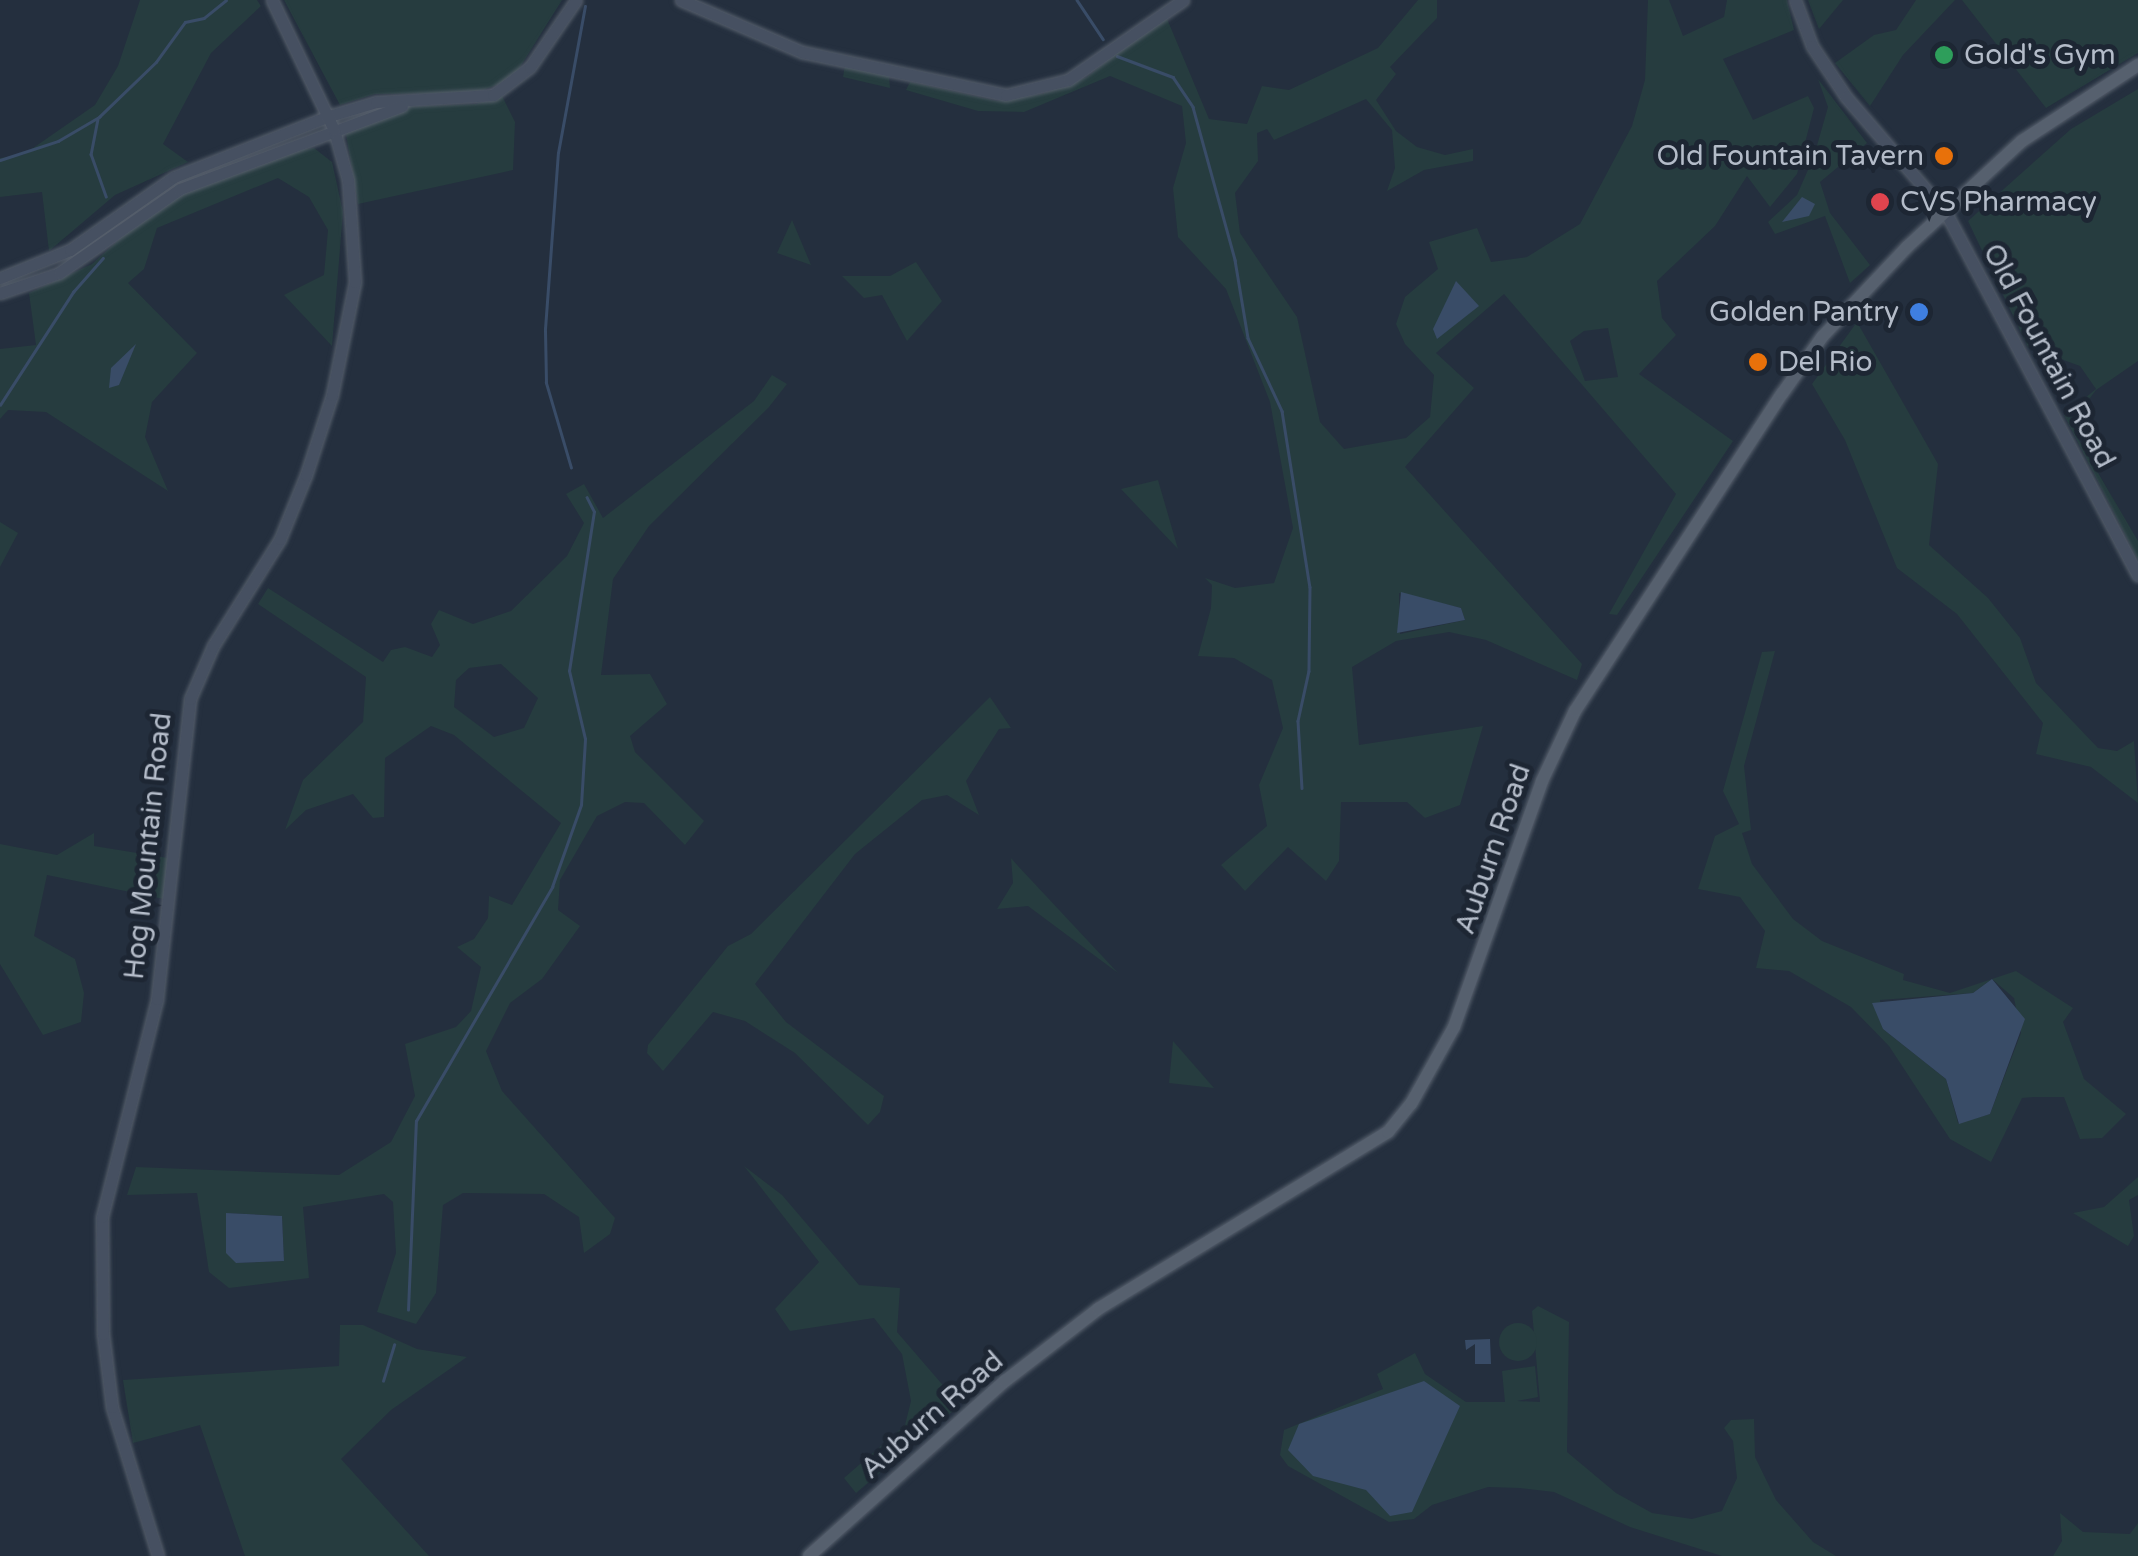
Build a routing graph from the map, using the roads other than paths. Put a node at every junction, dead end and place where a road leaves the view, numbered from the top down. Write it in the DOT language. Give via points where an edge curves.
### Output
graph roads {
  1 [pos="272,0"];
  2 [pos="576,0"];
  3 [pos="682,0"];
  4 [pos="1183,0"];
  5 [pos="1795,0"];
  6 [pos="2138,65"];
  7 [pos="420,101"];
  8 [pos="328,116"];
  9 [pos="334,130"];
  10 [pos="1946,212"];
  11 [pos="0,278"];
  12 [pos="0,293"];
  13 [pos="2138,575"];
  14 [pos="158,1556"];
  15 [pos="809,1556"];
  1 -- 8 [label="street, Hog Mountain Road"];
  2 -- 7 [label="street" via="530,67 506,89 482,98"];
  3 -- 4 [label="street" via="780,46 1006,94 1068,80"];
  5 -- 10 [label="street, Old Fountain Road" via="1812,46 1846,98"];
  6 -- 10 [label="main road, Auburn Road" via="2022,142"];
  7 -- 8 [label="street" via="376,102"];
  7 -- 9 [label="street"];
  8 -- 9 [label="street, Hog Mountain Road"];
  8 -- 11 [label="street" via="174,176 70,250"];
  9 -- 12 [label="street" via="180,189 59,273"];
  9 -- 14 [label="street, Hog Mountain Road" via="355,247 347,333 321,433 280,539 212,646 190,699 157,999 102,1217 102,1334 112,1406"];
  10 -- 13 [label="street, Old Fountain Road"];
  10 -- 15 [label="main road, Auburn Road" via="1822,337 1575,711 1542,781 1454,1027 1399,1118 1376,1142 1249,1212 1098,1309 1005,1381"];
}
